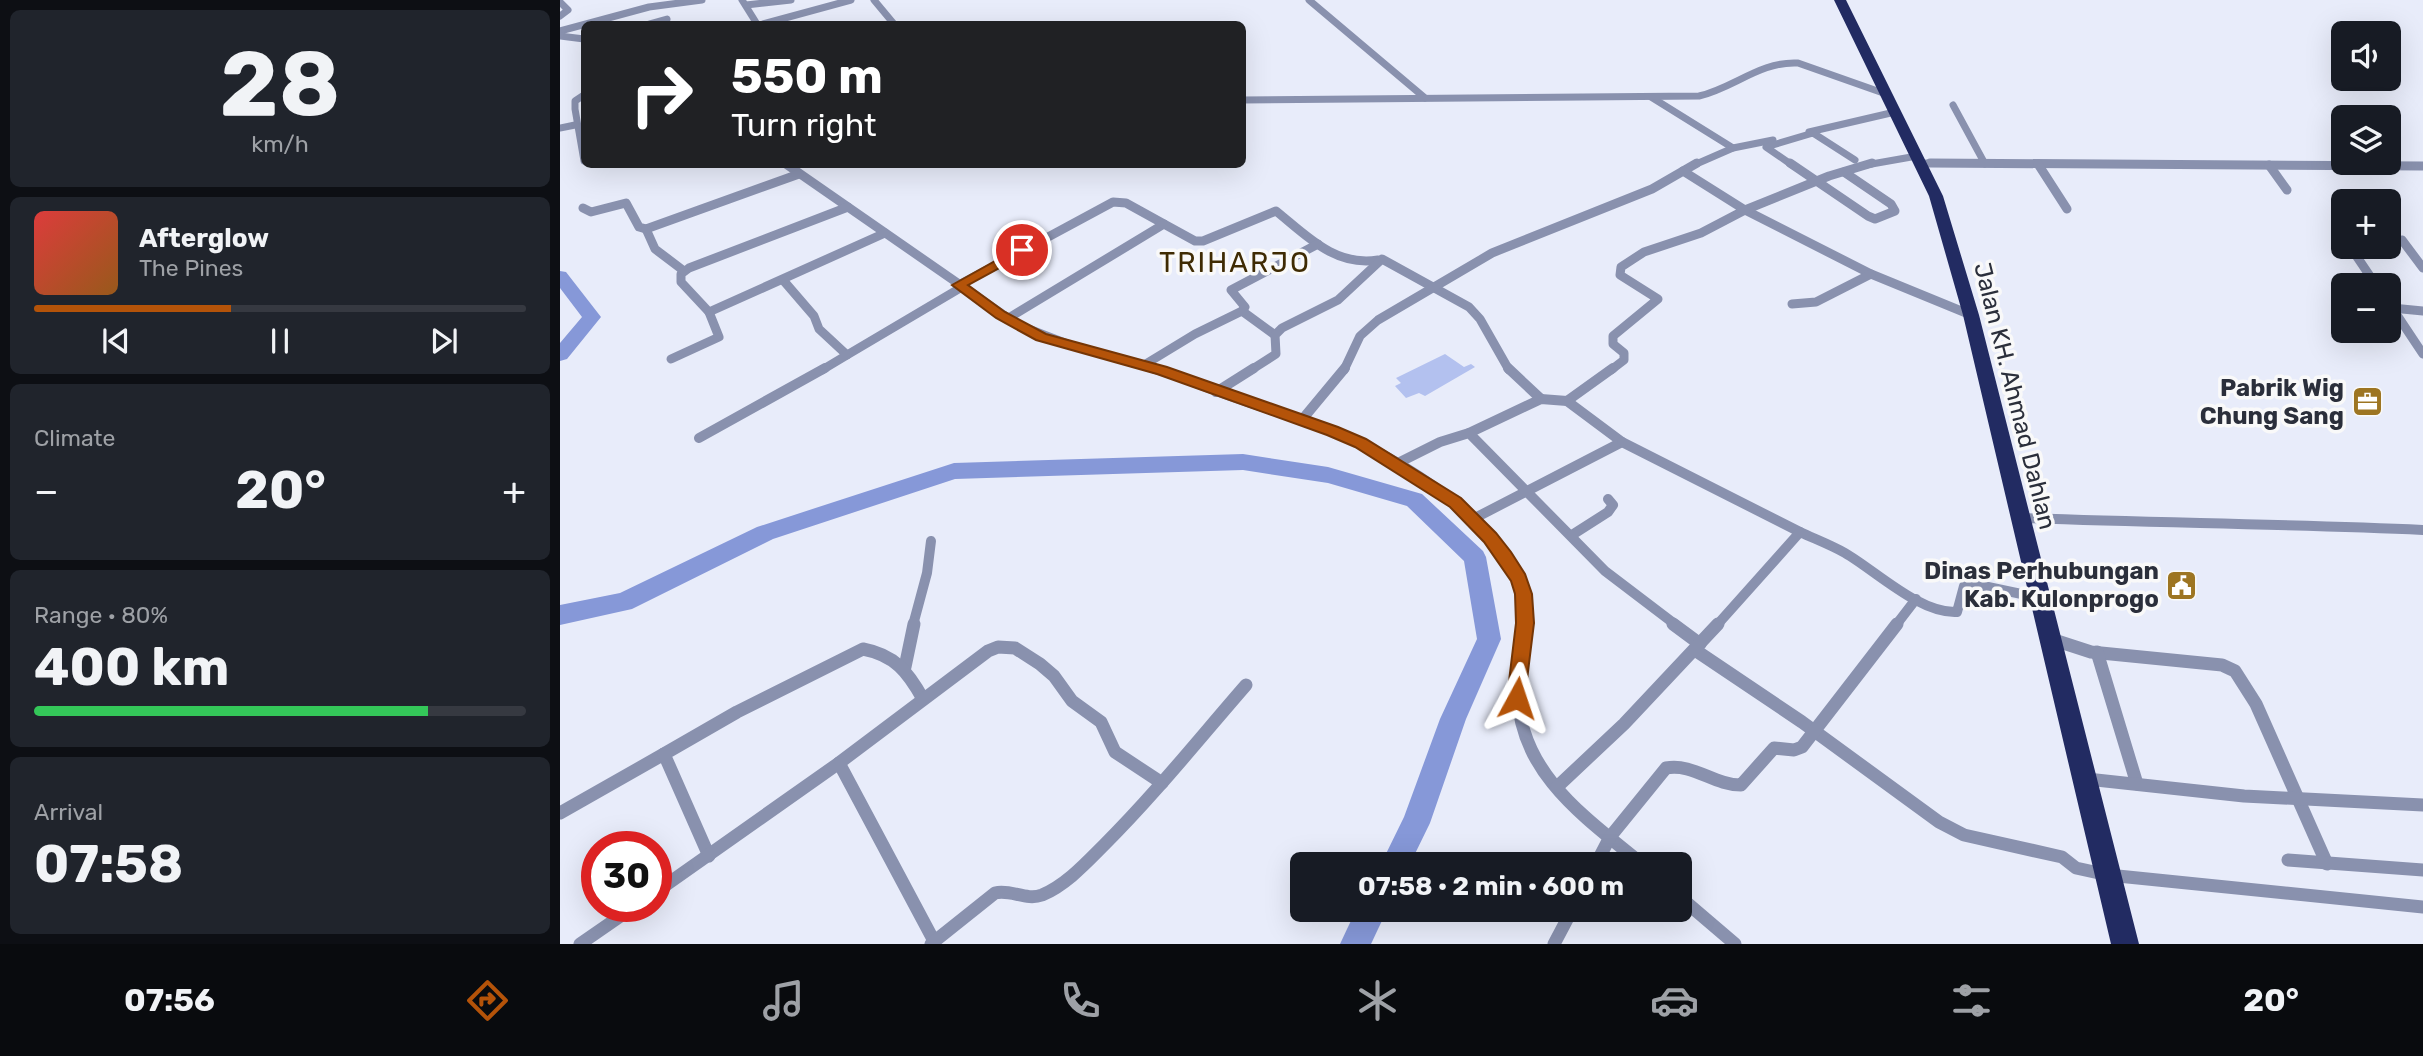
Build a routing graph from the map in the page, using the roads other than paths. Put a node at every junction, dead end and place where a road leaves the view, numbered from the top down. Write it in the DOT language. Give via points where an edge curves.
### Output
graph roads {
  1 [pos="702,0"];
  2 [pos="791,0"];
  3 [pos="851,0"];
  4 [pos="874,0"];
  5 [pos="1309,0"];
  6 [pos="1840,0"];
  7 [pos="560,2"];
  8 [pos="833,2"];
  9 [pos="744,3"];
  10 [pos="560,16"];
  11 [pos="667,19"];
  12 [pos="601,21"];
  13 [pos="660,21"];
  14 [pos="755,21"];
  15 [pos="773,21"];
  16 [pos="892,21"];
  17 [pos="581,27"];
  18 [pos="560,33"];
  19 [pos="581,38"];
  20 [pos="1886,94"];
  21 [pos="581,96"];
  22 [pos="1651,97"];
  23 [pos="1425,98"];
  24 [pos="1246,100"];
  25 [pos="1953,105"];
  26 [pos="1895,112"];
  27 [pos="575,125"];
  28 [pos="560,128"];
  29 [pos="1733,148"];
  30 [pos="581,149"];
  31 [pos="1855,160"];
  32 [pos="1919,160"];
  33 [pos="1985,164"];
  34 [pos="2038,164"];
  35 [pos="2269,165"];
  36 [pos="2423,166"];
  37 [pos="791,168"];
  38 [pos="1683,171"];
  39 [pos="1844,172"];
  40 [pos="799,174"];
  41 [pos="1816,181"];
  42 [pos="2287,190"];
  43 [pos="583,208"];
  44 [pos="848,208"];
  45 [pos="2067,209"];
  46 [pos="1745,210"];
  47 [pos="1164,224"];
  48 [pos="646,229"];
  49 [pos="885,233"];
  50 [pos="2402,240"];
  51 [pos="1318,244"];
  52 [pos="1378,260"];
  53 [pos="2423,268"];
  54 [pos="684,271"];
  55 [pos="1871,274"];
  56 [pos="783,280"];
  57 [pos="960,286"];
  58 [pos="1434,286"];
  59 [pos="1792,304"];
  60 [pos="2401,308"];
  61 [pos="1242,311"];
  62 [pos="2423,311"];
  63 [pos="709,312"];
  64 [pos="1971,315"];
  65 [pos="1007,319"];
  66 [pos="2401,321"];
  67 [pos="1275,335"];
  68 [pos="2423,354"];
  69 [pos="847,355"];
  70 [pos="671,359"];
  71 [pos="1144,365"];
  72 [pos="1216,392"];
  73 [pos="1541,399"];
  74 [pos="1567,401"];
  75 [pos="1301,421"];
  76 [pos="1469,433"];
  77 [pos="699,438"];
  78 [pos="1622,442"];
  79 [pos="1396,464"];
  80 [pos="1529,491"];
  81 [pos="1608,499"];
  82 [pos="2022,518"];
  83 [pos="1473,519"];
  84 [pos="2423,530"];
  85 [pos="1800,532"];
  86 [pos="1572,535"];
  87 [pos="931,541"];
  88 [pos="2041,598"];
  89 [pos="1916,599"];
  90 [pos="2051,639"];
  91 [pos="1698,647"];
  92 [pos="2097,652"];
  93 [pos="905,667"];
  94 [pos="1246,685"];
  95 [pos="923,699"];
  96 [pos="1815,732"];
  97 [pos="664,754"];
  98 [pos="839,763"];
  99 [pos="2087,779"];
  100 [pos="1162,783"];
  101 [pos="2137,784"];
  102 [pos="1557,787"];
  103 [pos="2299,798"];
  104 [pos="2423,805"];
  105 [pos="560,813"];
  106 [pos="1610,837"];
  107 [pos="1602,852"];
  108 [pos="1628,852"];
  109 [pos="709,856"];
  110 [pos="2288,860"];
  111 [pos="2327,864"];
  112 [pos="2423,870"];
  113 [pos="2108,876"];
  114 [pos="672,881"];
  115 [pos="1692,907"];
  116 [pos="2423,907"];
  117 [pos="612,922"];
  118 [pos="1566,922"];
  119 [pos="933,943"];
  120 [pos="580,944"];
  121 [pos="1554,944"];
  122 [pos="1735,944"];
  123 [pos="2125,944"];
  1 -- 12 [label="street" via="649,7"];
  2 -- 9 [label="street"];
  3 -- 8 [label="street"];
  4 -- 16 [label="street"];
  5 -- 23 [label="street"];
  6 -- 20 [label="highway, Jalan KH. Ahmad Dahlan"];
  7 -- 10 [label="street" via="568,9"];
  8 -- 15 [label="street"];
  9 -- 14 [label="street"];
  11 -- 13 [label="street"];
  17 -- 18 [label="street"];
  18 -- 19 [label="street"];
  20 -- 22 [label="street" via="1788,62 1769,64 1706,95"];
  20 -- 26 [label="highway, Jalan KH. Ahmad Dahlan"];
  21 -- 27 [label="street" via="575,101"];
  22 -- 23 [label="street"];
  22 -- 29 [label="street"];
  23 -- 24 [label="street"];
  25 -- 33 [label="street"];
  26 -- 29 [label="street"];
  26 -- 32 [label="highway, Jalan KH. Ahmad Dahlan"];
  27 -- 28 [label="street"];
  27 -- 30 [label="street"];
  29 -- 38 [label="street"];
  31 -- 41 [label="street" via="1813,133 1766,147"];
  32 -- 33 [label="street"];
  32 -- 39 [label="street" via="1887,158"];
  32 -- 64 [label="highway, Jalan KH. Ahmad Dahlan" via="1936,196"];
  33 -- 34 [label="street"];
  34 -- 35 [label="street"];
  34 -- 45 [label="street"];
  35 -- 36 [label="street"];
  35 -- 42 [label="street"];
  37 -- 40 [label="street"];
  38 -- 46 [label="street"];
  38 -- 58 [label="street" via="1652,189 1492,253"];
  39 -- 41 [label="street"];
  39 -- 41 [label="street" via="1895,211 1872,218"];
  40 -- 44 [label="street"];
  40 -- 48 [label="street"];
  41 -- 46 [label="street"];
  43 -- 48 [label="street" via="592,212 626,203 639,227"];
  44 -- 49 [label="street"];
  44 -- 54 [label="street"];
  46 -- 55 [label="street"];
  46 -- 74 [label="street" via="1701,233 1644,252 1621,267 1620,275 1658,299 1613,336 1612,344 1625,353 1624,360"];
  47 -- 51 [label="street" via="1203,241 1276,211"];
  47 -- 57 [label="street" via="1126,203 1113,202"];
  47 -- 65 [label="street"];
  48 -- 54 [label="street" via="658,254"];
  49 -- 56 [label="street"];
  49 -- 57 [label="street"];
  50 -- 53 [label="street"];
  51 -- 52 [label="street" via="1344,259"];
  51 -- 61 [label="street" via="1231,290 1245,307"];
  52 -- 58 [label="street" via="1389,261"];
  52 -- 67 [label="street" via="1338,300"];
  54 -- 63 [label="street" via="681,282"];
  55 -- 59 [label="street" via="1816,302"];
  55 -- 64 [label="street"];
  56 -- 63 [label="street"];
  56 -- 69 [label="street" via="814,316 819,330"];
  57 -- 65 [label="street"];
  57 -- 69 [label="street"];
  58 -- 73 [label="street" via="1469,307 1511,374"];
  58 -- 75 [label="street" via="1367,328 1346,367"];
  60 -- 62 [label="street"];
  61 -- 67 [label="street"];
  61 -- 71 [label="street"];
  63 -- 70 [label="street" via="719,337"];
  64 -- 82 [label="highway, Jalan KH. Ahmad Dahlan"];
  65 -- 71 [label="street" via="1041,337"];
  66 -- 68 [label="street"];
  67 -- 72 [label="street" via="1276,354"];
  69 -- 77 [label="street"];
  71 -- 72 [label="street"];
  72 -- 75 [label="street"];
  73 -- 74 [label="street"];
  73 -- 76 [label="street"];
  74 -- 78 [label="street"];
  75 -- 79 [label="street" via="1361,443"];
  76 -- 79 [label="street"];
  76 -- 80 [label="street"];
  78 -- 80 [label="street"];
  78 -- 85 [label="street"];
  79 -- 83 [label="street" via="1442,492"];
  80 -- 83 [label="street"];
  80 -- 86 [label="street"];
  81 -- 86 [label="street" via="1613,505 1608,512"];
  82 -- 84 [label="street"];
  82 -- 88 [label="highway, Jalan KH. Ahmad Dahlan"];
  83 -- 102 [label="street" via="1505,557 1524,594 1517,698 1540,769"];
  85 -- 89 [label="street" via="1844,552"];
  85 -- 91 [label="street"];
  86 -- 91 [label="street" via="1605,571"];
  87 -- 93 [label="street" via="930,566"];
  88 -- 89 [label="street" via="1969,583 1954,614"];
  88 -- 90 [label="highway, Jalan KH. Ahmad Dahlan"];
  89 -- 96 [label="street"];
  90 -- 92 [label="street"];
  90 -- 99 [label="highway, Jalan KH. Ahmad Dahlan"];
  91 -- 96 [label="street"];
  91 -- 102 [label="street"];
  92 -- 101 [label="street"];
  92 -- 103 [label="street" via="2222,665 2235,671 2256,704"];
  93 -- 95 [label="street"];
  93 -- 97 [label="street" via="873,650 849,654"];
  94 -- 100 [label="street"];
  95 -- 98 [label="street"];
  95 -- 100 [label="street" via="988,651 1015,648 1054,676 1072,701 1101,722 1115,752"];
  96 -- 106 [label="street" via="1798,749 1774,748 1741,785 1722,783 1677,765 1666,768"];
  96 -- 113 [label="street" via="1951,829 2062,857 2076,868"];
  97 -- 105 [label="street"];
  97 -- 109 [label="street"];
  98 -- 109 [label="street"];
  98 -- 119 [label="street"];
  99 -- 101 [label="street"];
  99 -- 113 [label="highway, Jalan KH. Ahmad Dahlan"];
  100 -- 119 [label="street" via="1139,811 1057,886 1031,898 1008,890 995,893"];
  101 -- 103 [label="street"];
  102 -- 106 [label="street"];
  103 -- 104 [label="street"];
  103 -- 111 [label="street"];
  106 -- 107 [label="street"];
  106 -- 108 [label="street"];
  109 -- 114 [label="street"];
  110 -- 111 [label="street"];
  111 -- 112 [label="street"];
  113 -- 116 [label="street"];
  113 -- 123 [label="highway, Jalan KH. Ahmad Dahlan"];
  115 -- 122 [label="street"];
  117 -- 120 [label="street"];
  118 -- 121 [label="street"];
}
